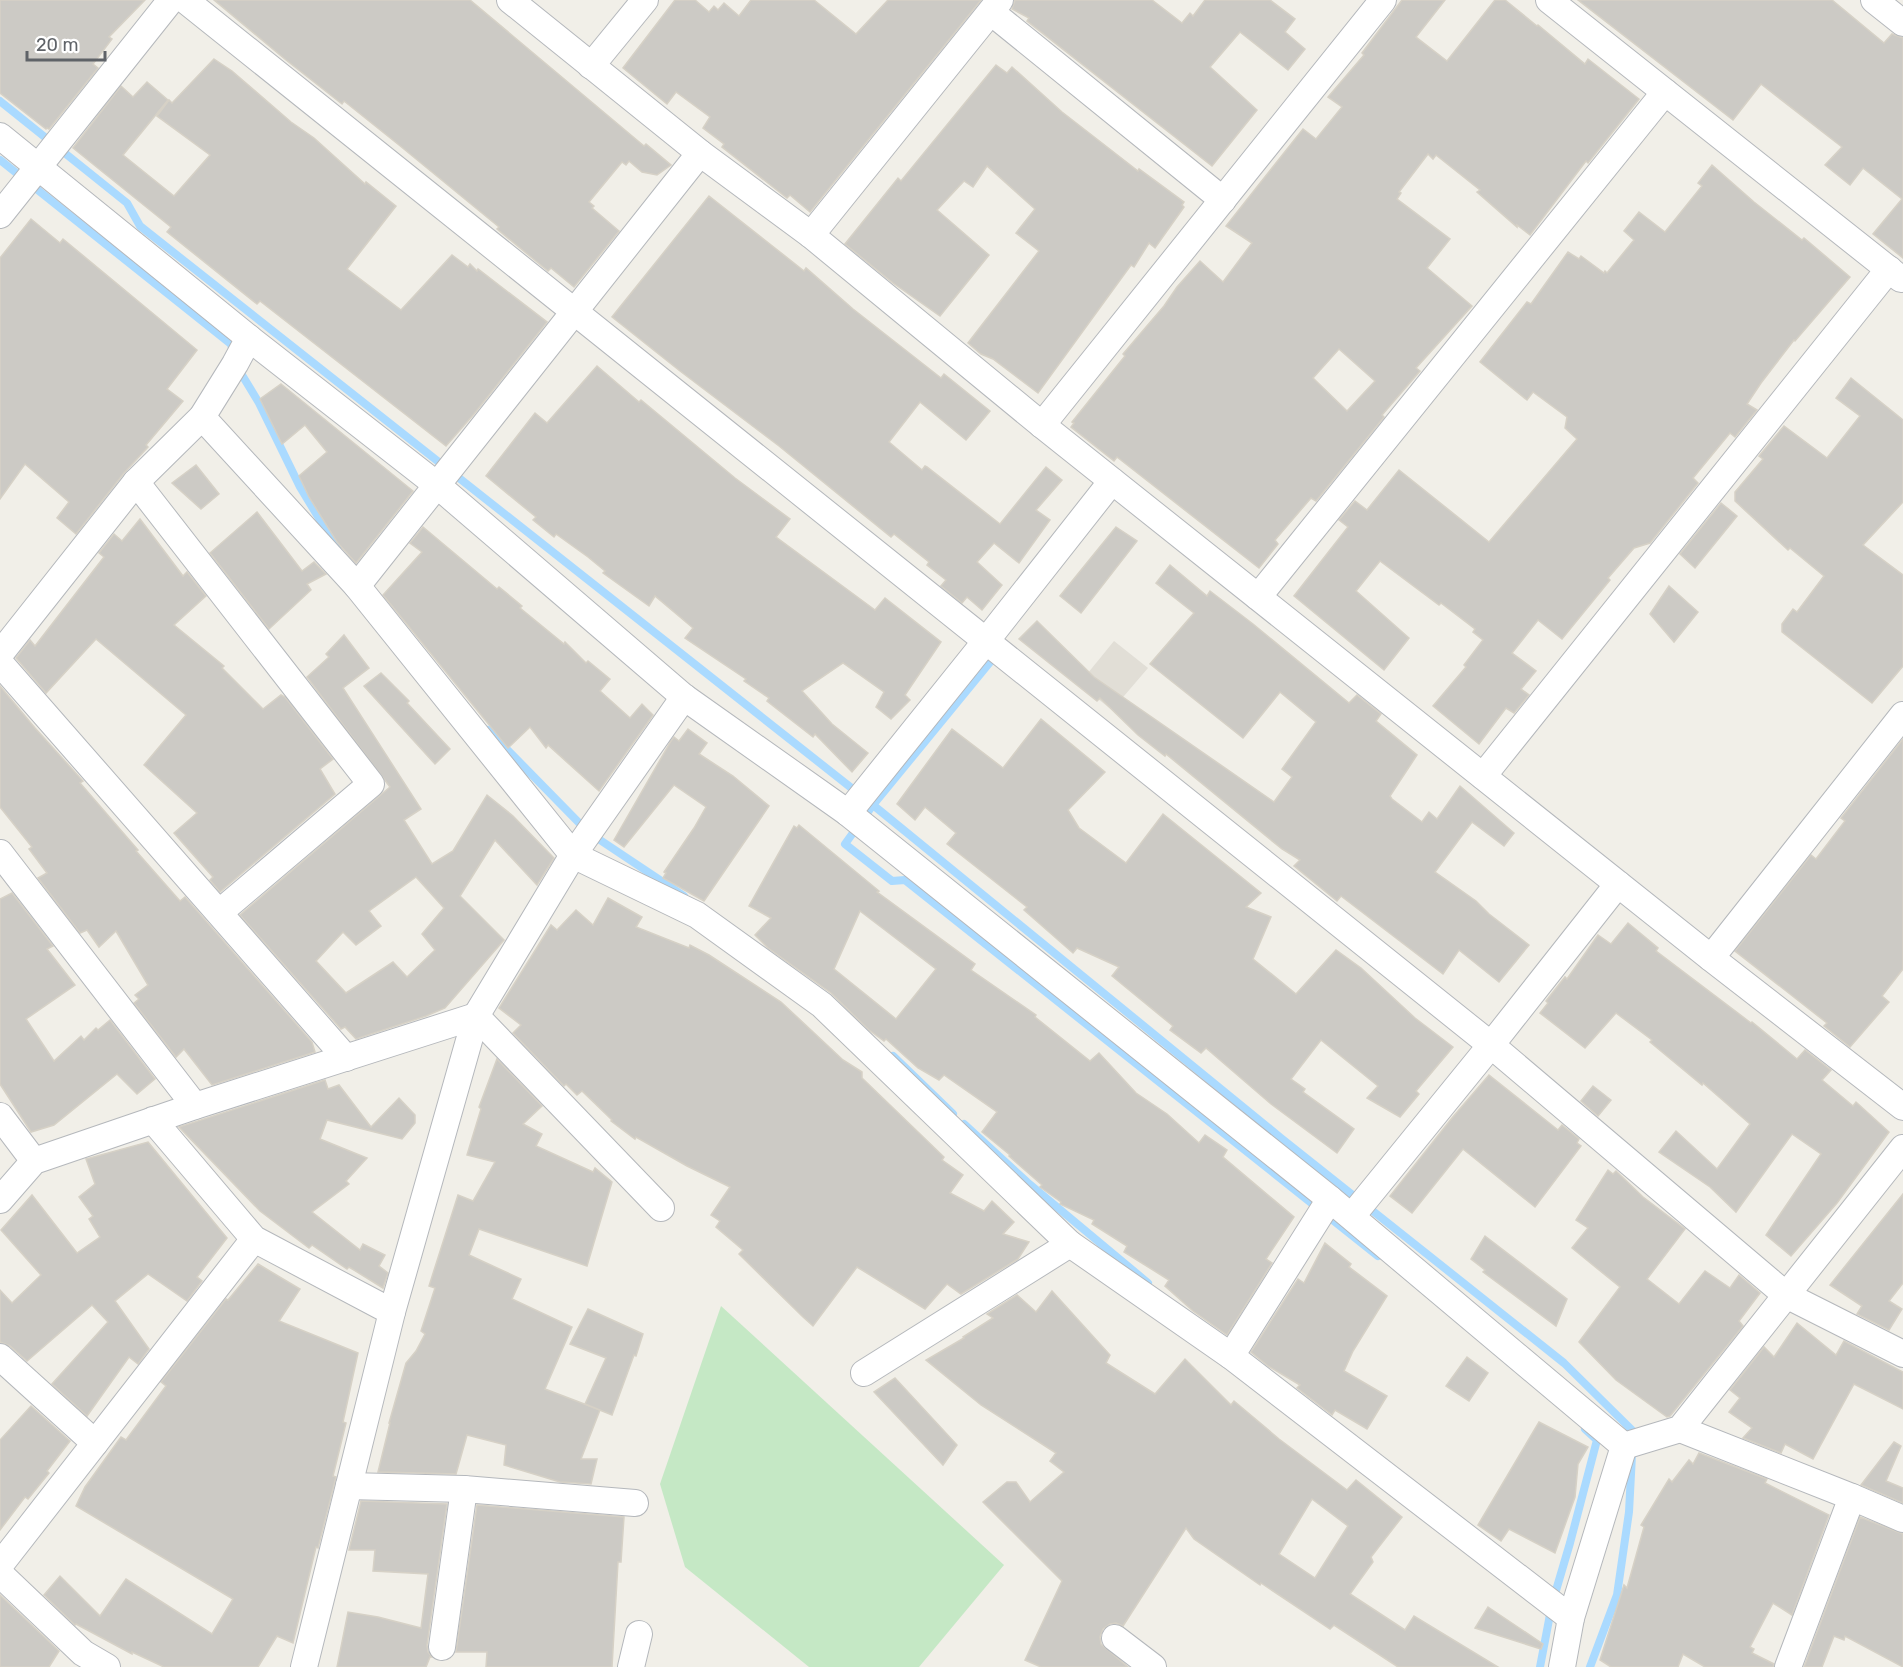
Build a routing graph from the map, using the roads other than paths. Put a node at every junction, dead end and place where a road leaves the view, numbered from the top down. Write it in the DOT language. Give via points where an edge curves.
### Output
graph roads {
  1 [pos="171,0"];
  2 [pos="185,0"];
  3 [pos="510,0"];
  4 [pos="645,0"];
  5 [pos="1383,0"];
  6 [pos="1549,0"];
  7 [pos="1874,0"];
  8 [pos="996,6"];
  9 [pos="1903,23"];
  10 [pos="591,66"];
  11 [pos="1665,92"];
  12 [pos="0,136"];
  13 [pos="700,153"];
  14 [pos="38,166"];
  15 [pos="1223,200"];
  16 [pos="0,214"];
  17 [pos="811,235"];
  18 [pos="1896,275"];
  19 [pos="575,312"];
  20 [pos="249,338"];
  21 [pos="202,417"];
  22 [pos="1042,425"];
  23 [pos="1112,481"];
  24 [pos="136,482"];
  25 [pos="436,485"];
  26 [pos="357,585"];
  27 [pos="1258,597"];
  28 [pos="986,641"];
  29 [pos="0,654"];
  30 [pos="0,663"];
  31 [pos="684,697"];
  32 [pos="1903,715"];
  33 [pos="1483,776"];
  34 [pos="848,813"];
  35 [pos="0,853"];
  36 [pos="573,855"];
  37 [pos="1618,884"];
  38 [pos="220,912"];
  39 [pos="1711,958"];
  40 [pos="476,1016"];
  41 [pos="1491,1045"];
  42 [pos="346,1058"];
  43 [pos="195,1106"];
  44 [pos="1903,1107"];
  45 [pos="0,1116"];
  46 [pos="153,1120"];
  47 [pos="1903,1148"];
  48 [pos="34,1161"];
  49 [pos="1330,1198"];
  50 [pos="0,1200"];
  51 [pos="661,1208"];
  52 [pos="1352,1216"];
  53 [pos="254,1239"];
  54 [pos="1070,1244"];
  55 [pos="1786,1295"];
  56 [pos="392,1312"];
  57 [pos="1903,1354"];
  58 [pos="1231,1356"];
  59 [pos="0,1357"];
  60 [pos="864,1373"];
  61 [pos="1680,1429"];
  62 [pos="95,1443"];
  63 [pos="1624,1446"];
  64 [pos="349,1486"];
  65 [pos="464,1489"];
  66 [pos="1852,1497"];
  67 [pos="635,1503"];
  68 [pos="1903,1519"];
  69 [pos="0,1565"];
  70 [pos="0,1574"];
  71 [pos="1571,1618"];
  72 [pos="639,1634"];
  73 [pos="1115,1638"];
  74 [pos="442,1647"];
  75 [pos="78,1660"];
  76 [pos="107,1667"];
  77 [pos="304,1667"];
  78 [pos="631,1667"];
  79 [pos="1154,1667"];
  80 [pos="1562,1667"];
  81 [pos="1788,1667"];
  1 -- 14 [label="street"];
  2 -- 19 [label="street"];
  3 -- 10 [label="street"];
  4 -- 10 [label="street"];
  5 -- 15 [label="street"];
  6 -- 11 [label="street"];
  7 -- 9 [label="street"];
  8 -- 15 [label="street"];
  8 -- 17 [label="street"];
  10 -- 13 [label="street"];
  11 -- 18 [label="street"];
  11 -- 27 [label="street"];
  12 -- 14 [label="street"];
  13 -- 17 [label="street"];
  13 -- 19 [label="street"];
  14 -- 16 [label="street"];
  14 -- 20 [label="street"];
  15 -- 22 [label="street"];
  17 -- 22 [label="street"];
  18 -- 33 [label="street"];
  19 -- 25 [label="street"];
  19 -- 28 [label="street"];
  20 -- 21 [label="street"];
  20 -- 25 [label="street"];
  21 -- 24 [label="street"];
  21 -- 26 [label="street"];
  22 -- 23 [label="street"];
  23 -- 27 [label="street"];
  23 -- 28 [label="street"];
  24 -- 29 [label="street"];
  24 -- 38 [label="street" via="371,784"];
  25 -- 26 [label="street"];
  25 -- 31 [label="street"];
  26 -- 36 [label="street"];
  27 -- 33 [label="street"];
  28 -- 34 [label="street"];
  28 -- 41 [label="street"];
  30 -- 38 [label="street"];
  31 -- 34 [label="street"];
  31 -- 36 [label="street"];
  32 -- 39 [label="street"];
  33 -- 37 [label="street"];
  34 -- 49 [label="street"];
  35 -- 43 [label="street"];
  36 -- 40 [label="street"];
  36 -- 54 [label="street" via="697,915 822,1005"];
  37 -- 39 [label="street"];
  37 -- 41 [label="street"];
  38 -- 42 [label="street"];
  39 -- 44 [label="street"];
  40 -- 42 [label="street"];
  40 -- 51 [label="street"];
  40 -- 56 [label="street"];
  41 -- 52 [label="street"];
  41 -- 55 [label="street"];
  42 -- 43 [label="street"];
  43 -- 46 [label="street"];
  45 -- 48 [label="street"];
  46 -- 48 [label="street"];
  46 -- 53 [label="street"];
  47 -- 55 [label="street"];
  48 -- 50 [label="street"];
  49 -- 52 [label="street"];
  49 -- 58 [label="street"];
  52 -- 63 [label="street"];
  53 -- 56 [label="street"];
  53 -- 62 [label="street"];
  54 -- 58 [label="street"];
  54 -- 60 [label="street"];
  55 -- 57 [label="street"];
  55 -- 61 [label="street"];
  56 -- 64 [label="street"];
  58 -- 71 [label="street"];
  59 -- 62 [label="street"];
  61 -- 63 [label="street"];
  61 -- 66 [label="street"];
  62 -- 69 [label="street"];
  63 -- 71 [label="street"];
  64 -- 65 [label="street"];
  64 -- 77 [label="street"];
  65 -- 67 [label="street"];
  65 -- 74 [label="street"];
  66 -- 68 [label="street"];
  66 -- 81 [label="street"];
  70 -- 75 [label="street"];
  71 -- 80 [label="street"];
  72 -- 78 [label="street"];
  73 -- 79 [label="street"];
  75 -- 76 [label="street"];
}
